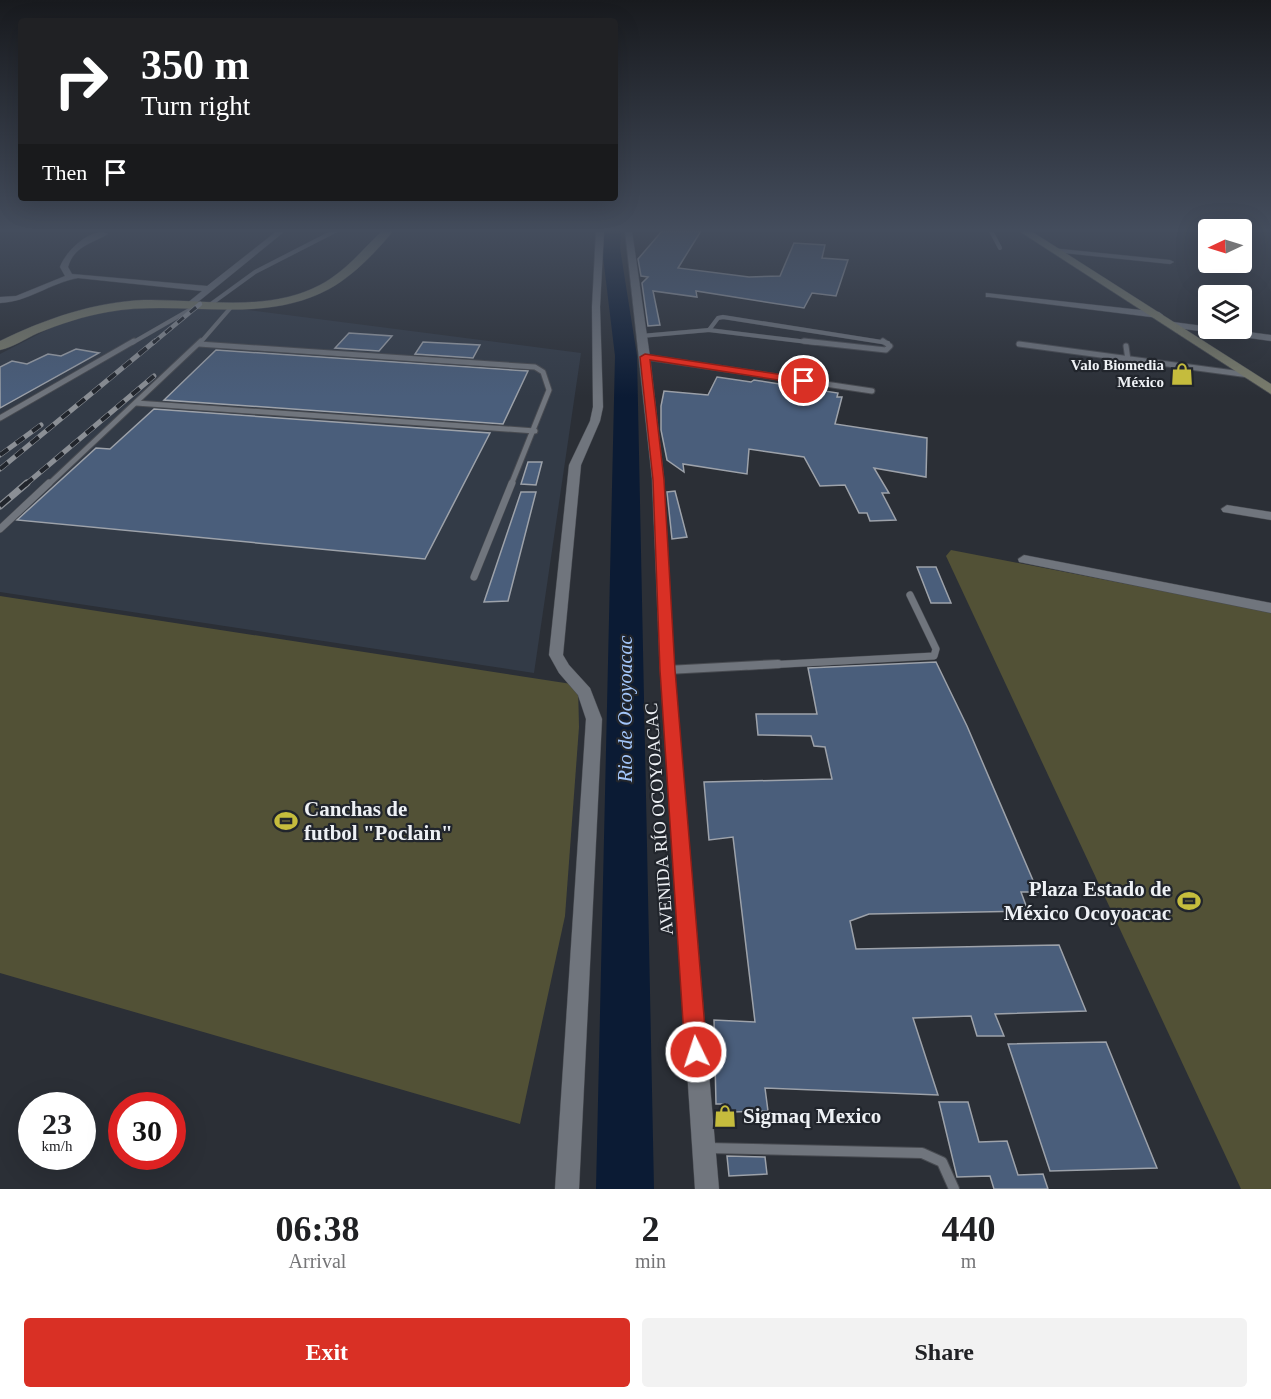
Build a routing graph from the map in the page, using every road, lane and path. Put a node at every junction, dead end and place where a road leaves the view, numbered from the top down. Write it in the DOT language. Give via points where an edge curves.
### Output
graph roads {
  1 [pos="46,286"];
  2 [pos="187,286"];
  3 [pos="213,286"];
  4 [pos="233,286"];
  5 [pos="326,286"];
  6 [pos="597,286"];
  7 [pos="633,286"];
  8 [pos="1113,286"];
  9 [pos="210,289"];
  10 [pos="989,295"];
  11 [pos="0,300"];
  12 [pos="200,304"];
  13 [pos="233,305"];
  14 [pos="1159,315"];
  15 [pos="1173,325"];
  16 [pos="709,330"];
  17 [pos="641,336"];
  18 [pos="1271,338"];
  19 [pos="199,344"];
  20 [pos="1019,344"];
  21 [pos="0,346"];
  22 [pos="1126,346"];
  23 [pos="645,357"];
  24 [pos="1128,360"];
  25 [pos="1250,376"];
  26 [pos="1271,390"];
  27 [pos="872,391"];
  28 [pos="136,404"];
  29 [pos="0,418"];
  30 [pos="535,430"];
  31 [pos="1227,509"];
  32 [pos="1271,516"];
  33 [pos="0,529"];
  34 [pos="1024,559"];
  35 [pos="474,577"];
  36 [pos="910,595"];
  37 [pos="1271,608"];
  38 [pos="667,670"];
  39 [pos="704,1148"];
  40 [pos="567,1189"];
  41 [pos="707,1189"];
  42 [pos="954,1189"];
  1 -- 11 [label="street" via="11,300"];
  2 -- 9 [label="street"];
  3 -- 9 [label="street"];
  4 -- 12 [label="lane"];
  5 -- 13 [label="main road" via="277,302"];
  6 -- 40 [label="street" via="598,407 574,465 556,655 562,669 588,698 594,719"];
  7 -- 17 [label="street, AVENIDA RÍO OCOYOACAC"];
  8 -- 14 [label="main road"];
  9 -- 12 [label="street"];
  10 -- 14 [label="street"];
  12 -- 13 [label="main road"];
  12 -- 21 [label="main road" via="130,305 87,311"];
  12 -- 29 [label="lane"];
  13 -- 19 [label="lane"];
  14 -- 15 [label="main road"];
  15 -- 18 [label="street"];
  15 -- 25 [label="main road"];
  16 -- 16 [label="lane" via="723,317 879,340 890,346 876,350"];
  16 -- 17 [label="lane"];
  17 -- 23 [label="street, AVENIDA RÍO OCOYOACAC"];
  19 -- 28 [label="lane"];
  19 -- 30 [label="lane" via="530,365 543,372 549,384"];
  20 -- 24 [label="lane"];
  22 -- 24 [label="lane"];
  23 -- 27 [label="lane"];
  23 -- 38 [label="street, AVENIDA RÍO OCOYOACAC" via="658,480"];
  24 -- 25 [label="lane"];
  25 -- 26 [label="main road"];
  28 -- 30 [label="lane"];
  28 -- 33 [label="lane"];
  30 -- 35 [label="lane"];
  31 -- 32 [label="street"];
  34 -- 37 [label="street"];
  36 -- 38 [label="lane" via="936,649 934,656"];
  38 -- 39 [label="street, AVENIDA RÍO OCOYOACAC"];
  39 -- 41 [label="street, AVENIDA RÍO OCOYOACAC"];
  39 -- 42 [label="lane" via="932,1154 948,1172"];
}
